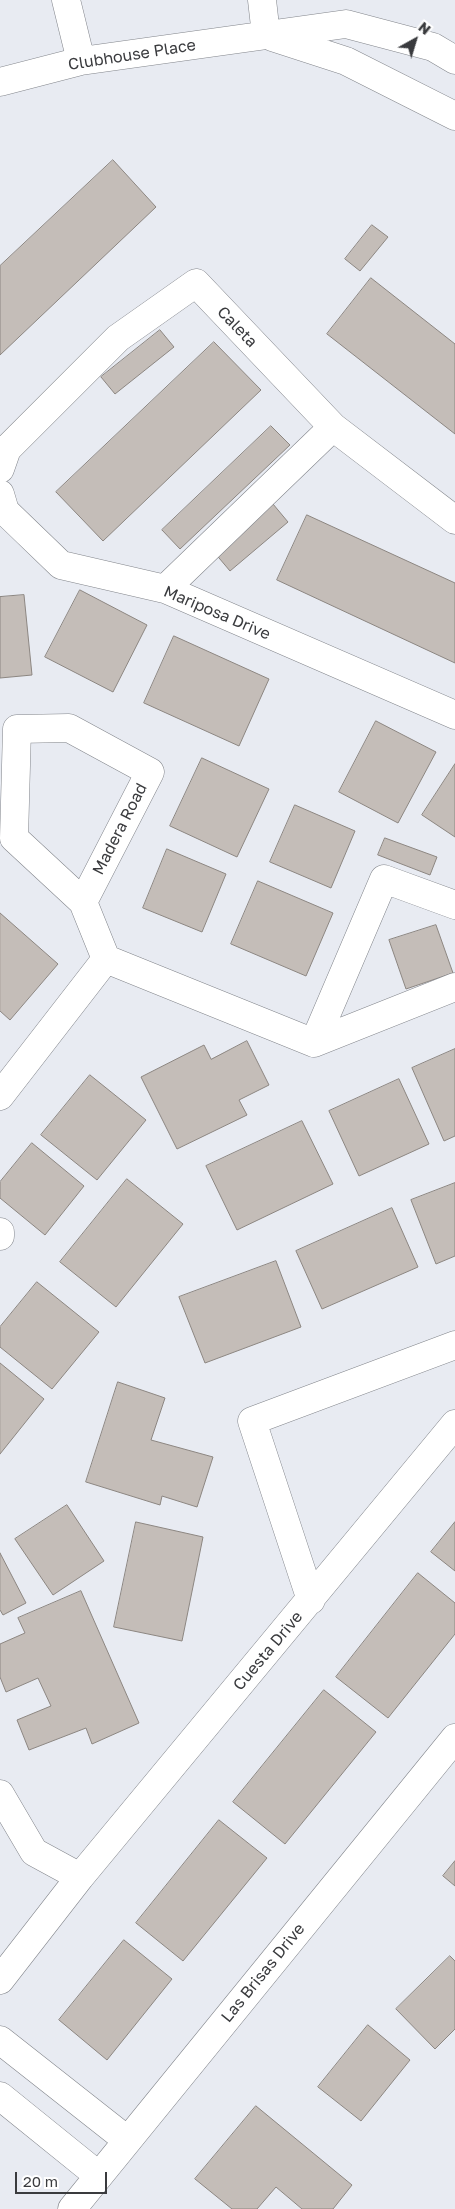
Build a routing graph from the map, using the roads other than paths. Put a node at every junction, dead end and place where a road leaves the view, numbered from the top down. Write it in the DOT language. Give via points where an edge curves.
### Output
graph roads {
  1 [pos="66,0"];
  2 [pos="262,0"];
  3 [pos="266,35"];
  4 [pos="455,60"];
  5 [pos="81,61"];
  6 [pos="0,82"];
  7 [pos="455,116"];
  8 [pos="333,427"];
  9 [pos="0,469"];
  10 [pos="0,494"];
  11 [pos="455,520"];
  12 [pos="165,589"];
  13 [pos="455,715"];
  14 [pos="83,902"];
  15 [pos="455,905"];
  16 [pos="106,959"];
  17 [pos="455,987"];
  18 [pos="314,1043"];
  19 [pos="9,1068"];
  20 [pos="0,1096"];
  21 [pos="455,1345"];
  22 [pos="455,1424"];
  23 [pos="311,1600"];
  24 [pos="455,1738"];
  25 [pos="0,1794"];
  26 [pos="80,1877"];
  27 [pos="0,1980"];
  28 [pos="0,2040"];
  29 [pos="0,2096"];
  30 [pos="127,2140"];
  31 [pos="99,2176"];
  32 [pos="72,2209"];
  1 -- 5 [label="street"];
  2 -- 3 [label="street"];
  3 -- 4 [label="street, Clubhouse Place" via="346,24 433,47"];
  3 -- 5 [label="street, Clubhouse Place"];
  3 -- 7 [label="street, Clubhouse Place" via="346,61"];
  5 -- 6 [label="street, Clubhouse Place"];
  8 -- 9 [label="street, Caleta" via="196,283 118,338 7,449"];
  8 -- 11 [label="street, Caleta"];
  8 -- 12 [label="street"];
  10 -- 12 [label="street, Mariposa Drive" via="6,511 61,565"];
  12 -- 13 [label="street, Mariposa Drive"];
  14 -- 14 [label="street, Madera Road" via="150,772 68,728 17,729 14,838"];
  14 -- 16 [label="street, Madera Road"];
  15 -- 18 [label="street" via="384,879"];
  16 -- 18 [label="street"];
  16 -- 19 [label="street"];
  17 -- 18 [label="street"];
  19 -- 20 [label="street"];
  21 -- 23 [label="street" via="252,1422"];
  22 -- 23 [label="street, Cuesta Drive"];
  23 -- 26 [label="street, Cuesta Drive"];
  24 -- 30 [label="street, Las Brisas Drive"];
  25 -- 26 [label="street" via="34,1852"];
  26 -- 27 [label="street, Cuesta Drive"];
  28 -- 30 [label="street"];
  29 -- 31 [label="street"];
  30 -- 31 [label="street, Las Brisas Drive"];
  31 -- 32 [label="street, Las Brisas Drive"];
}
